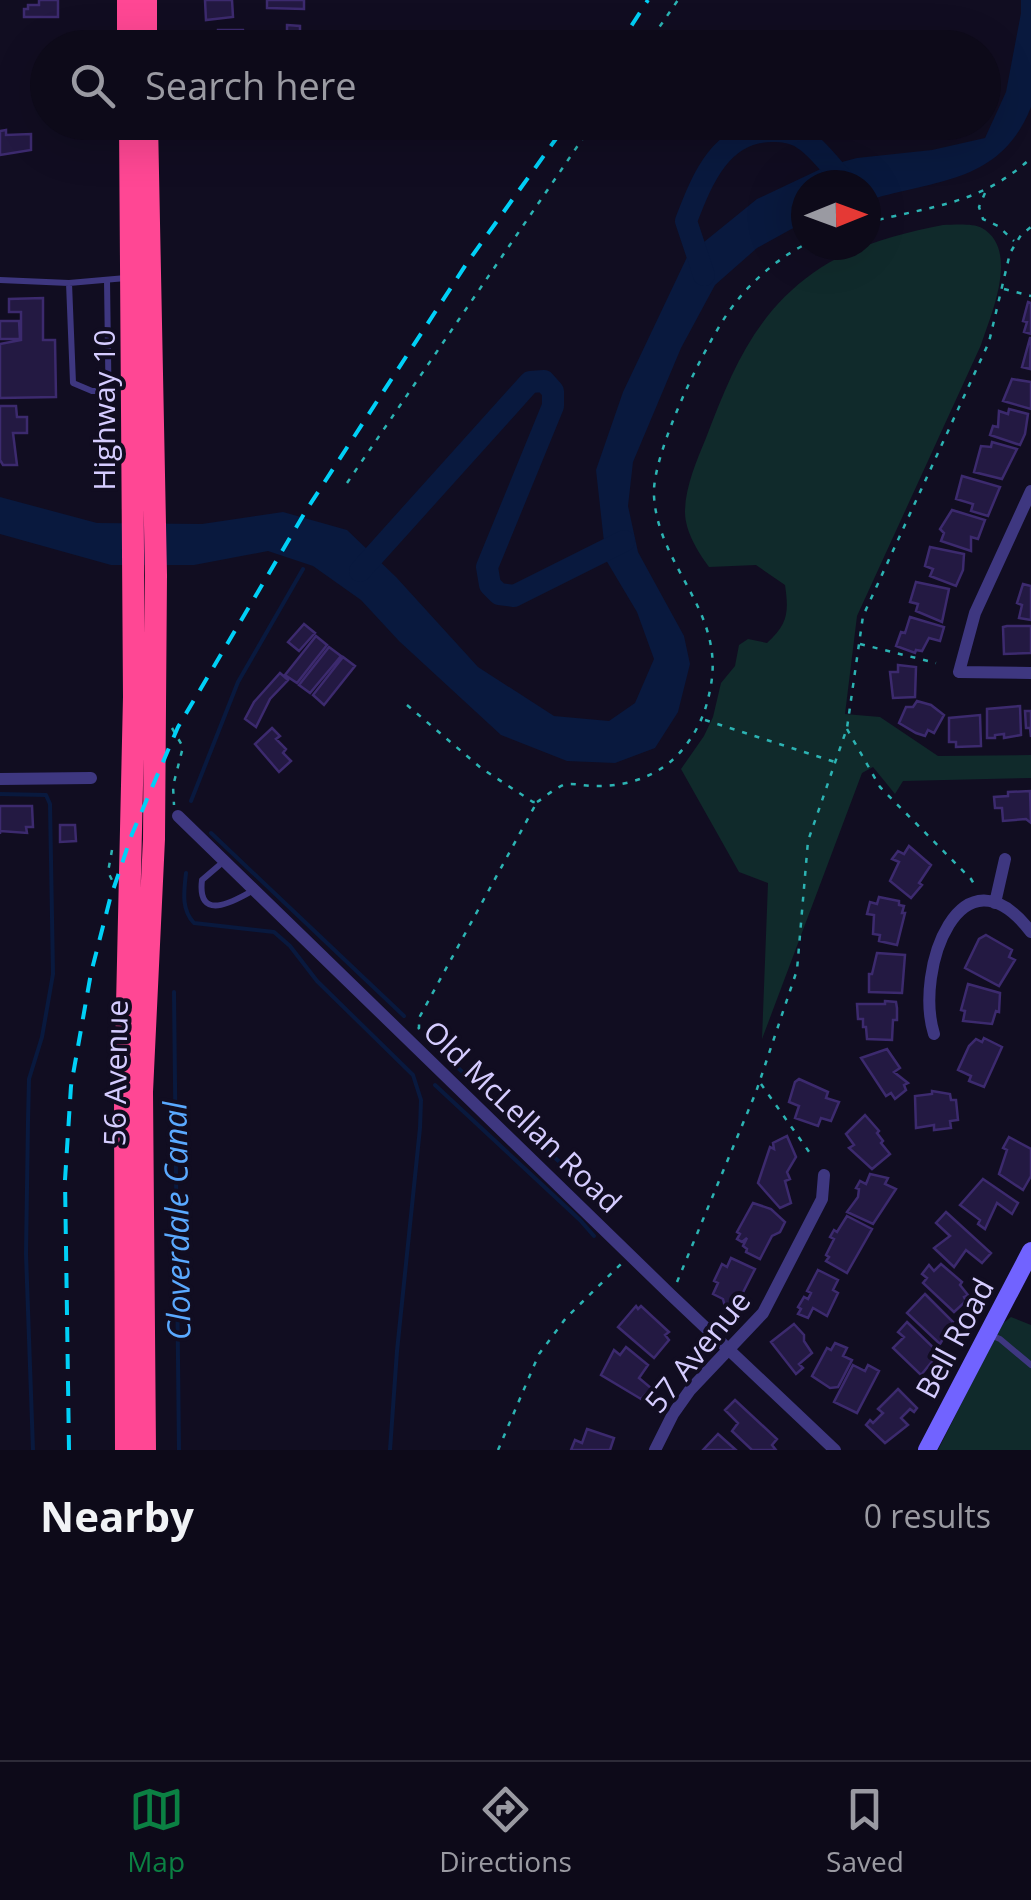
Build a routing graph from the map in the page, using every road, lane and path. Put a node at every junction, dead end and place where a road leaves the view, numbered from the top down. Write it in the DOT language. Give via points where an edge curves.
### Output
graph roads {
  1 [pos="128,0"];
  2 [pos="146,0"];
  3 [pos="678,0"];
  4 [pos="128,30"];
  5 [pos="146,30"];
  6 [pos="658,30"];
  7 [pos="140,140"];
  8 [pos="141,140"];
  9 [pos="582,140"];
  10 [pos="1031,158"];
  11 [pos="986,192"];
  12 [pos="962,201"];
  13 [pos="974,205"];
  14 [pos="881,220"];
  15 [pos="1031,227"];
  16 [pos="1015,242"];
  17 [pos="791,254"];
  18 [pos="132,278"];
  19 [pos="0,280"];
  20 [pos="107,280"];
  21 [pos="68,283"];
  22 [pos="1002,288"];
  23 [pos="1031,296"];
  24 [pos="108,390"];
  25 [pos="144,412"];
  26 [pos="108,425"];
  27 [pos="347,483"];
  28 [pos="1031,493"];
  29 [pos="859,644"];
  30 [pos="936,664"];
  31 [pos="1031,673"];
  32 [pos="145,697"];
  33 [pos="407,704"];
  34 [pos="703,719"];
  35 [pos="846,728"];
  36 [pos="836,762"];
  37 [pos="90,778"];
  38 [pos="0,779"];
  39 [pos="537,802"];
  40 [pos="178,816"];
  41 [pos="1005,859"];
  42 [pos="224,862"];
  43 [pos="254,891"];
  44 [pos="979,896"];
  45 [pos="995,903"];
  46 [pos="1031,932"];
  47 [pos="404,1034"];
  48 [pos="934,1034"];
  49 [pos="760,1082"];
  50 [pos="812,1156"];
  51 [pos="824,1175"];
  52 [pos="1031,1251"];
  53 [pos="630,1255"];
  54 [pos="671,1296"];
  55 [pos="987,1334"];
  56 [pos="730,1349"];
  57 [pos="1031,1365"];
  58 [pos="126,1450"];
  59 [pos="145,1450"];
  60 [pos="498,1450"];
  61 [pos="656,1450"];
  62 [pos="836,1450"];
  63 [pos="927,1450"];
  1 -- 4 [label="highway"];
  2 -- 5 [label="highway"];
  3 -- 6 [label="path"];
  7 -- 18 [label="highway, Highway 10"];
  8 -- 25 [label="highway, Highway 10"];
  9 -- 27 [label="path"];
  10 -- 11 [label="path"];
  11 -- 12 [label="path"];
  11 -- 13 [label="path"];
  12 -- 13 [label="path"];
  12 -- 14 [label="path"];
  13 -- 16 [label="path"];
  15 -- 16 [label="path"];
  16 -- 22 [label="path"];
  17 -- 34 [label="path" via="735,303 692,382 655,472 663,536 711,641 713,678"];
  18 -- 20 [label="lane"];
  18 -- 25 [label="highway, Highway 10"];
  19 -- 21 [label="lane"];
  20 -- 21 [label="lane"];
  20 -- 24 [label="lane"];
  21 -- 24 [label="lane" via="73,383 92,392"];
  22 -- 23 [label="path"];
  22 -- 29 [label="path" via="990,342 866,610"];
  24 -- 26 [label="lane"];
  25 -- 32 [label="highway, Highway 10"];
  28 -- 31 [label="street" via="975,614 958,672"];
  29 -- 30 [label="path"];
  29 -- 35 [label="path"];
  32 -- 58 [label="highway, 56 Avenue" via="125,1094"];
  32 -- 59 [label="highway, 56 Avenue"];
  33 -- 39 [label="path" via="481,768"];
  34 -- 36 [label="path"];
  34 -- 39 [label="path" via="662,769 628,784 566,784"];
  35 -- 36 [label="path"];
  35 -- 44 [label="path" via="880,787 971,879"];
  36 -- 49 [label="path" via="808,842 797,970"];
  37 -- 38 [label="street"];
  39 -- 47 [label="path" via="419,1018 420,1028"];
  40 -- 42 [label="street, Old McLellan Road"];
  41 -- 45 [label="street"];
  42 -- 43 [label="street, Old McLellan Road"];
  42 -- 43 [label="lane" via="202,880 207,902 227,906"];
  43 -- 47 [label="street, Old McLellan Road"];
  45 -- 46 [label="street"];
  45 -- 48 [label="street" via="959,912 939,938 929,1000"];
  47 -- 53 [label="street, Old McLellan Road"];
  49 -- 50 [label="path"];
  49 -- 54 [label="path"];
  51 -- 56 [label="street, 57 Avenue" via="822,1198 769,1303"];
  52 -- 55 [label="street, Bell Road"];
  53 -- 54 [label="street, Old McLellan Road"];
  53 -- 60 [label="path" via="538,1354"];
  54 -- 56 [label="street, Old McLellan Road"];
  55 -- 57 [label="lane"];
  55 -- 63 [label="street, Bell Road"];
  56 -- 61 [label="street, 57 Avenue" via="690,1390"];
  56 -- 62 [label="street, Old McLellan Road"];
}
